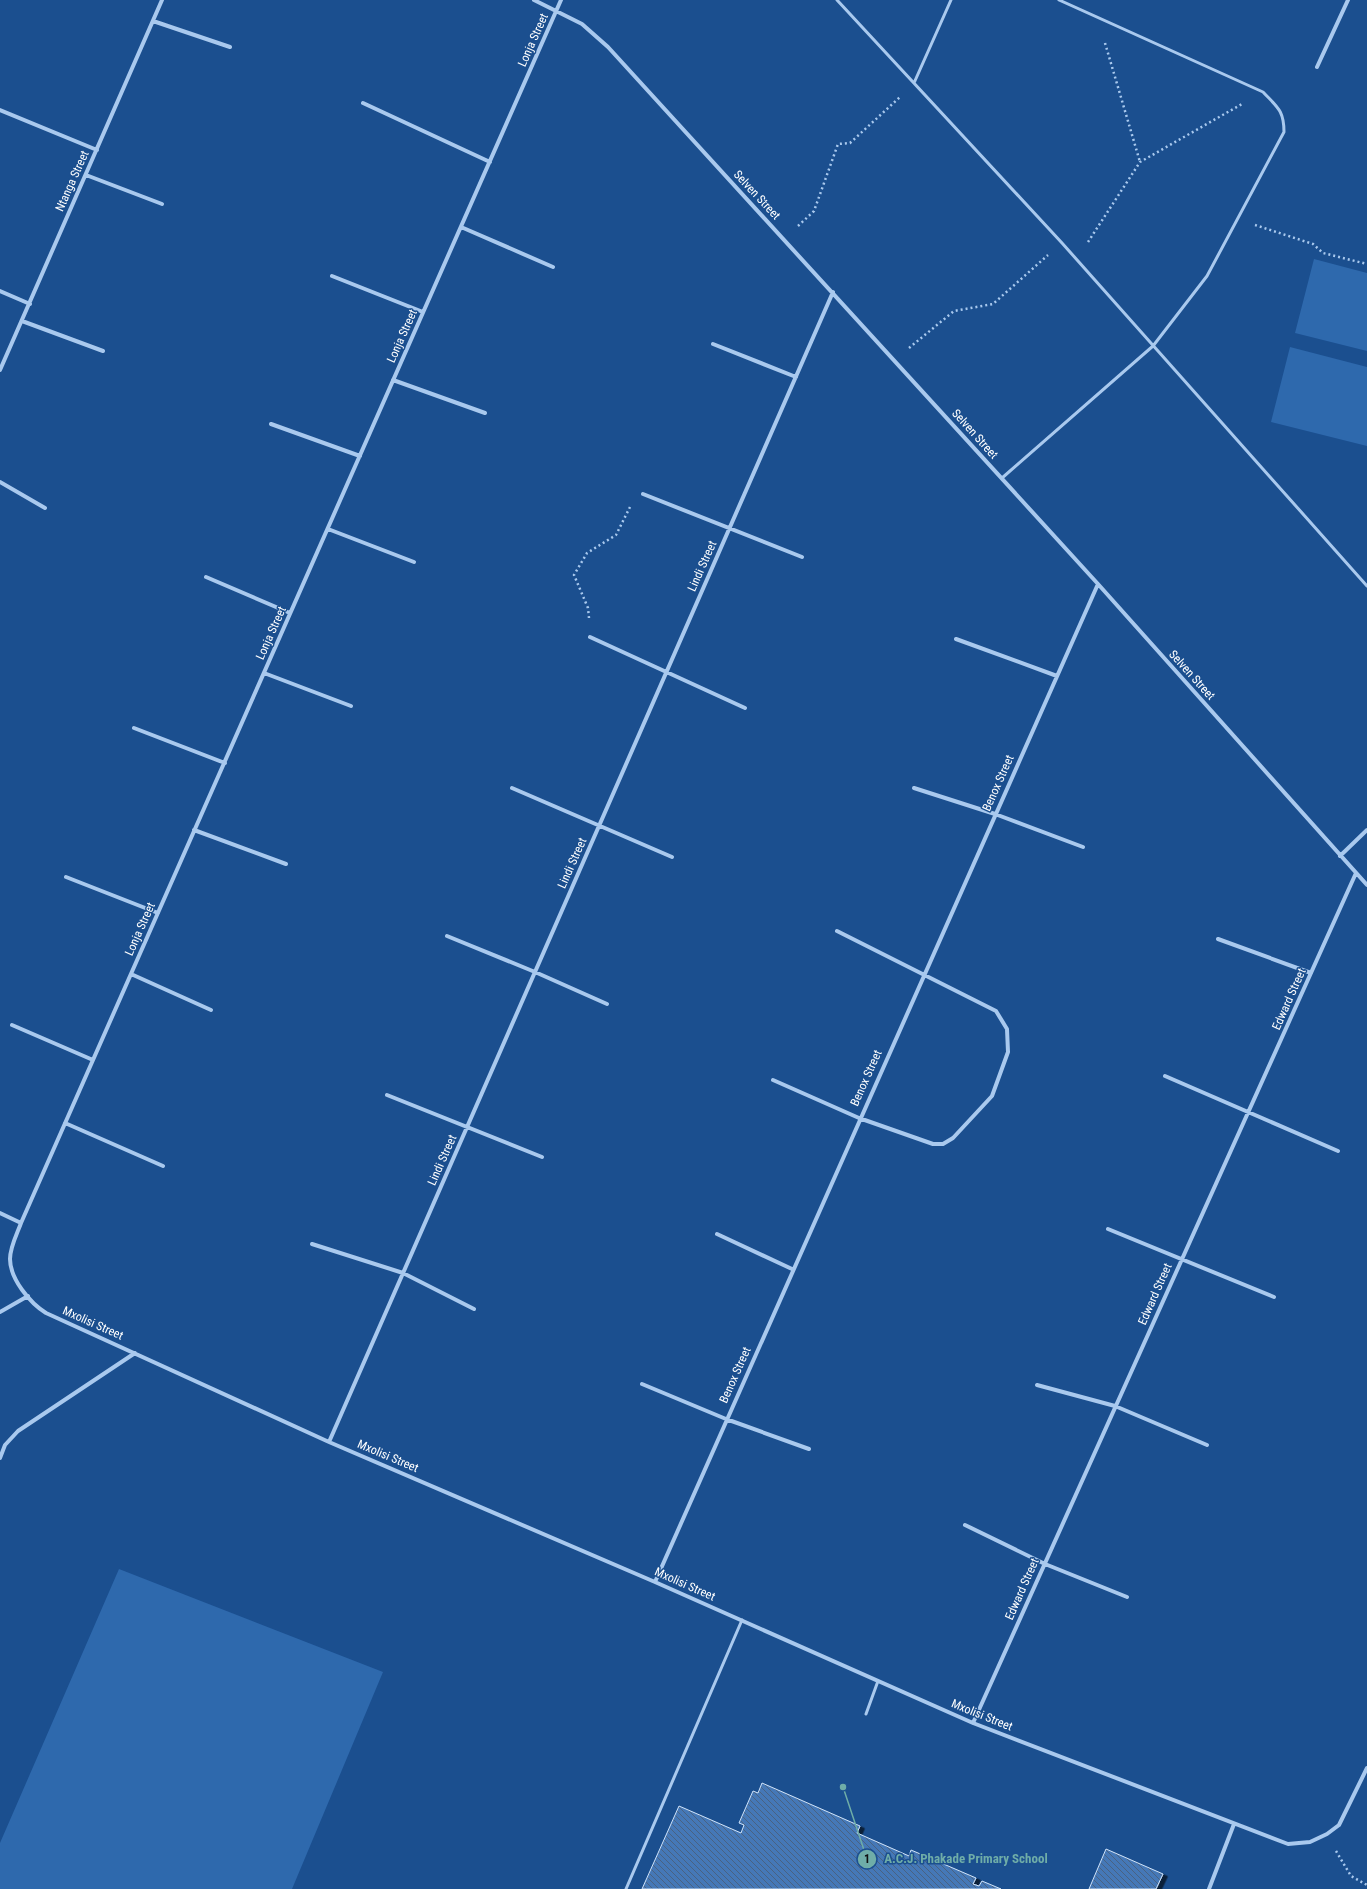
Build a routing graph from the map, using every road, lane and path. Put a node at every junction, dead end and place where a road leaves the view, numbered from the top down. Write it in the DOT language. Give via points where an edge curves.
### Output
graph roads {
  1 [pos="162,0"];
  2 [pos="534,0"];
  3 [pos="561,0"];
  4 [pos="837,0"];
  5 [pos="951,0"];
  6 [pos="1059,0"];
  7 [pos="1348,0"];
  8 [pos="557,10"];
  9 [pos="1098,18"];
  10 [pos="153,21"];
  11 [pos="230,46"];
  12 [pos="1317,66"];
  13 [pos="914,83"];
  14 [pos="1263,92"];
  15 [pos="363,103"];
  16 [pos="0,110"];
  17 [pos="97,150"];
  18 [pos="490,162"];
  19 [pos="1140,162"];
  20 [pos="86,175"];
  21 [pos="162,204"];
  22 [pos="1238,219"];
  23 [pos="461,228"];
  24 [pos="784,239"];
  25 [pos="1062,243"];
  26 [pos="1076,260"];
  27 [pos="1367,264"];
  28 [pos="553,268"];
  29 [pos="332,276"];
  30 [pos="0,291"];
  31 [pos="833,292"];
  32 [pos="30,304"];
  33 [pos="423,312"];
  34 [pos="22,321"];
  35 [pos="713,344"];
  36 [pos="1153,346"];
  37 [pos="103,351"];
  38 [pos="895,360"];
  39 [pos="0,370"];
  40 [pos="796,377"];
  41 [pos="393,380"];
  42 [pos="485,413"];
  43 [pos="271,424"];
  44 [pos="360,456"];
  45 [pos="1002,478"];
  46 [pos="0,482"];
  47 [pos="643,494"];
  48 [pos="45,508"];
  49 [pos="328,528"];
  50 [pos="730,528"];
  51 [pos="802,557"];
  52 [pos="414,562"];
  53 [pos="206,577"];
  54 [pos="1098,584"];
  55 [pos="1367,586"];
  56 [pos="290,613"];
  57 [pos="590,637"];
  58 [pos="956,639"];
  59 [pos="667,672"];
  60 [pos="264,673"];
  61 [pos="1057,676"];
  62 [pos="351,706"];
  63 [pos="745,708"];
  64 [pos="134,728"];
  65 [pos="224,763"];
  66 [pos="512,788"];
  67 [pos="914,788"];
  68 [pos="995,814"];
  69 [pos="599,825"];
  70 [pos="194,830"];
  71 [pos="1367,830"];
  72 [pos="1083,847"];
  73 [pos="1340,856"];
  74 [pos="672,858"];
  75 [pos="286,864"];
  76 [pos="1356,873"];
  77 [pos="66,877"];
  78 [pos="1367,885"];
  79 [pos="158,913"];
  80 [pos="837,931"];
  81 [pos="447,936"];
  82 [pos="1218,939"];
  83 [pos="535,972"];
  84 [pos="1311,973"];
  85 [pos="131,974"];
  86 [pos="924,974"];
  87 [pos="607,1004"];
  88 [pos="211,1010"];
  89 [pos="12,1024"];
  90 [pos="93,1060"];
  91 [pos="1165,1076"];
  92 [pos="773,1080"];
  93 [pos="386,1095"];
  94 [pos="1248,1113"];
  95 [pos="860,1118"];
  96 [pos="65,1124"];
  97 [pos="467,1127"];
  98 [pos="1338,1151"];
  99 [pos="542,1157"];
  100 [pos="162,1166"];
  101 [pos="0,1213"];
  102 [pos="21,1223"];
  103 [pos="1108,1229"];
  104 [pos="717,1234"];
  105 [pos="312,1244"];
  106 [pos="1182,1260"];
  107 [pos="792,1270"];
  108 [pos="403,1273"];
  109 [pos="14,1276"];
  110 [pos="28,1296"];
  111 [pos="1274,1297"];
  112 [pos="474,1309"];
  113 [pos="0,1312"];
  114 [pos="135,1353"];
  115 [pos="642,1384"];
  116 [pos="1038,1385"];
  117 [pos="1116,1406"];
  118 [pos="726,1419"];
  119 [pos="329,1442"];
  120 [pos="1207,1445"];
  121 [pos="809,1449"];
  122 [pos="0,1458"];
  123 [pos="965,1525"];
  124 [pos="1045,1564"];
  125 [pos="655,1582"];
  126 [pos="1127,1597"];
  127 [pos="742,1620"];
  128 [pos="878,1681"];
  129 [pos="866,1714"];
  130 [pos="973,1723"];
  131 [pos="1366,1770"];
  132 [pos="1234,1824"];
  133 [pos="1327,1834"];
  134 [pos="1367,1885"];
  135 [pos="626,1889"];
  136 [pos="1208,1889"];
  1 -- 10 [label="street, Ntanga Street"];
  2 -- 8 [label="street"];
  3 -- 8 [label="street, Lonja Street"];
  4 -- 13 [label="lane"];
  5 -- 13 [label="lane"];
  6 -- 9 [label="lane"];
  7 -- 12 [label="street"];
  8 -- 18 [label="street, Lonja Street"];
  8 -- 24 [label="street, Selven Street" via="582,24 608,47"];
  9 -- 14 [label="lane"];
  9 -- 19 [label="path"];
  10 -- 11 [label="street"];
  10 -- 17 [label="street, Ntanga Street"];
  13 -- 24 [label="path" via="850,143 838,144 814,211"];
  13 -- 25 [label="lane"];
  14 -- 19 [label="path"];
  14 -- 22 [label="lane" via="1284,117 1284,132"];
  15 -- 18 [label="street"];
  16 -- 17 [label="street"];
  17 -- 20 [label="street, Ntanga Street"];
  18 -- 23 [label="street, Lonja Street"];
  19 -- 26 [label="path"];
  20 -- 21 [label="street"];
  20 -- 32 [label="street, Ntanga Street"];
  22 -- 27 [label="path" via="1313,244 1323,253"];
  22 -- 36 [label="lane" via="1207,276"];
  23 -- 28 [label="street"];
  23 -- 33 [label="street, Lonja Street"];
  24 -- 31 [label="street, Selven Street"];
  25 -- 26 [label="lane"];
  25 -- 38 [label="path" via="993,304 954,311"];
  26 -- 36 [label="lane"];
  29 -- 33 [label="street"];
  30 -- 32 [label="street"];
  31 -- 38 [label="street, Selven Street"];
  31 -- 40 [label="street, Lindi Street"];
  32 -- 34 [label="street, Ntanga Street"];
  33 -- 41 [label="street, Lonja Street"];
  34 -- 37 [label="street"];
  34 -- 39 [label="street, Ntanga Street"];
  35 -- 40 [label="street"];
  36 -- 45 [label="lane"];
  36 -- 55 [label="lane"];
  38 -- 45 [label="street, Selven Street"];
  40 -- 50 [label="street, Lindi Street"];
  41 -- 42 [label="street"];
  41 -- 44 [label="street, Lonja Street"];
  43 -- 44 [label="street"];
  44 -- 49 [label="street, Lonja Street"];
  45 -- 54 [label="street, Selven Street"];
  46 -- 48 [label="street"];
  47 -- 50 [label="street"];
  47 -- 57 [label="path" via="635,497 616,535 587,553 574,575 588,608"];
  49 -- 52 [label="street"];
  49 -- 56 [label="street, Lonja Street"];
  50 -- 51 [label="street"];
  50 -- 59 [label="street, Lindi Street"];
  53 -- 56 [label="street"];
  54 -- 61 [label="street, Benox Street"];
  54 -- 73 [label="street, Selven Street"];
  56 -- 60 [label="street, Lonja Street"];
  57 -- 59 [label="street"];
  58 -- 61 [label="street"];
  59 -- 63 [label="street"];
  59 -- 69 [label="street, Lindi Street"];
  60 -- 62 [label="street"];
  60 -- 65 [label="street, Lonja Street"];
  61 -- 68 [label="street, Benox Street"];
  64 -- 65 [label="street"];
  65 -- 70 [label="street, Lonja Street"];
  66 -- 69 [label="street"];
  67 -- 68 [label="street"];
  68 -- 72 [label="street"];
  68 -- 86 [label="street, Benox Street"];
  69 -- 74 [label="street"];
  69 -- 83 [label="street, Lindi Street"];
  70 -- 75 [label="street"];
  70 -- 79 [label="street, Lonja Street"];
  71 -- 73 [label="street"];
  73 -- 76 [label="street, Selven Street"];
  76 -- 78 [label="street, Selven Street"];
  76 -- 84 [label="street, Edward Street"];
  77 -- 79 [label="street"];
  79 -- 85 [label="street, Lonja Street"];
  80 -- 86 [label="street"];
  81 -- 83 [label="street"];
  82 -- 84 [label="street"];
  83 -- 87 [label="street"];
  83 -- 97 [label="street, Lindi Street"];
  84 -- 94 [label="street, Edward Street"];
  85 -- 88 [label="street"];
  85 -- 90 [label="street, Lonja Street"];
  86 -- 95 [label="street, Benox Street"];
  86 -- 95 [label="street" via="996,1011 1007,1029 1008,1052 992,1096 953,1138 943,1144 933,1144"];
  89 -- 90 [label="street"];
  90 -- 96 [label="street, Lonja Street"];
  91 -- 94 [label="street"];
  92 -- 95 [label="street"];
  93 -- 97 [label="street"];
  94 -- 98 [label="street"];
  94 -- 106 [label="street, Edward Street"];
  95 -- 107 [label="street, Benox Street"];
  96 -- 100 [label="street"];
  96 -- 102 [label="street, Lonja Street"];
  97 -- 99 [label="street"];
  97 -- 108 [label="street, Lindi Street"];
  101 -- 102 [label="street"];
  102 -- 109 [label="street, Lonja Street" via="10,1259"];
  103 -- 106 [label="street"];
  104 -- 107 [label="street"];
  105 -- 108 [label="street"];
  106 -- 111 [label="street"];
  106 -- 117 [label="street, Edward Street"];
  107 -- 118 [label="street, Benox Street"];
  108 -- 112 [label="street"];
  108 -- 119 [label="street, Lindi Street"];
  109 -- 110 [label="street, Mxolisi Street"];
  110 -- 113 [label="street"];
  110 -- 114 [label="street, Mxolisi Street" via="46,1313"];
  114 -- 119 [label="street, Mxolisi Street"];
  114 -- 122 [label="street" via="18,1431 5,1445"];
  115 -- 118 [label="street"];
  116 -- 117 [label="street"];
  117 -- 120 [label="street"];
  117 -- 124 [label="street, Edward Street"];
  118 -- 121 [label="street"];
  118 -- 125 [label="street, Benox Street"];
  119 -- 125 [label="street, Mxolisi Street"];
  123 -- 124 [label="street"];
  124 -- 126 [label="street"];
  124 -- 130 [label="street, Edward Street"];
  125 -- 127 [label="street, Mxolisi Street"];
  127 -- 128 [label="street, Mxolisi Street"];
  127 -- 135 [label="lane"];
  128 -- 129 [label="lane"];
  128 -- 130 [label="street, Mxolisi Street"];
  130 -- 132 [label="street, Mxolisi Street"];
  131 -- 133 [label="street, Mxolisi Street" via="1339,1825"];
  132 -- 133 [label="street, Mxolisi Street" via="1288,1844 1310,1842"];
  132 -- 136 [label="street"];
  133 -- 134 [label="path" via="1351,1876"];
}
